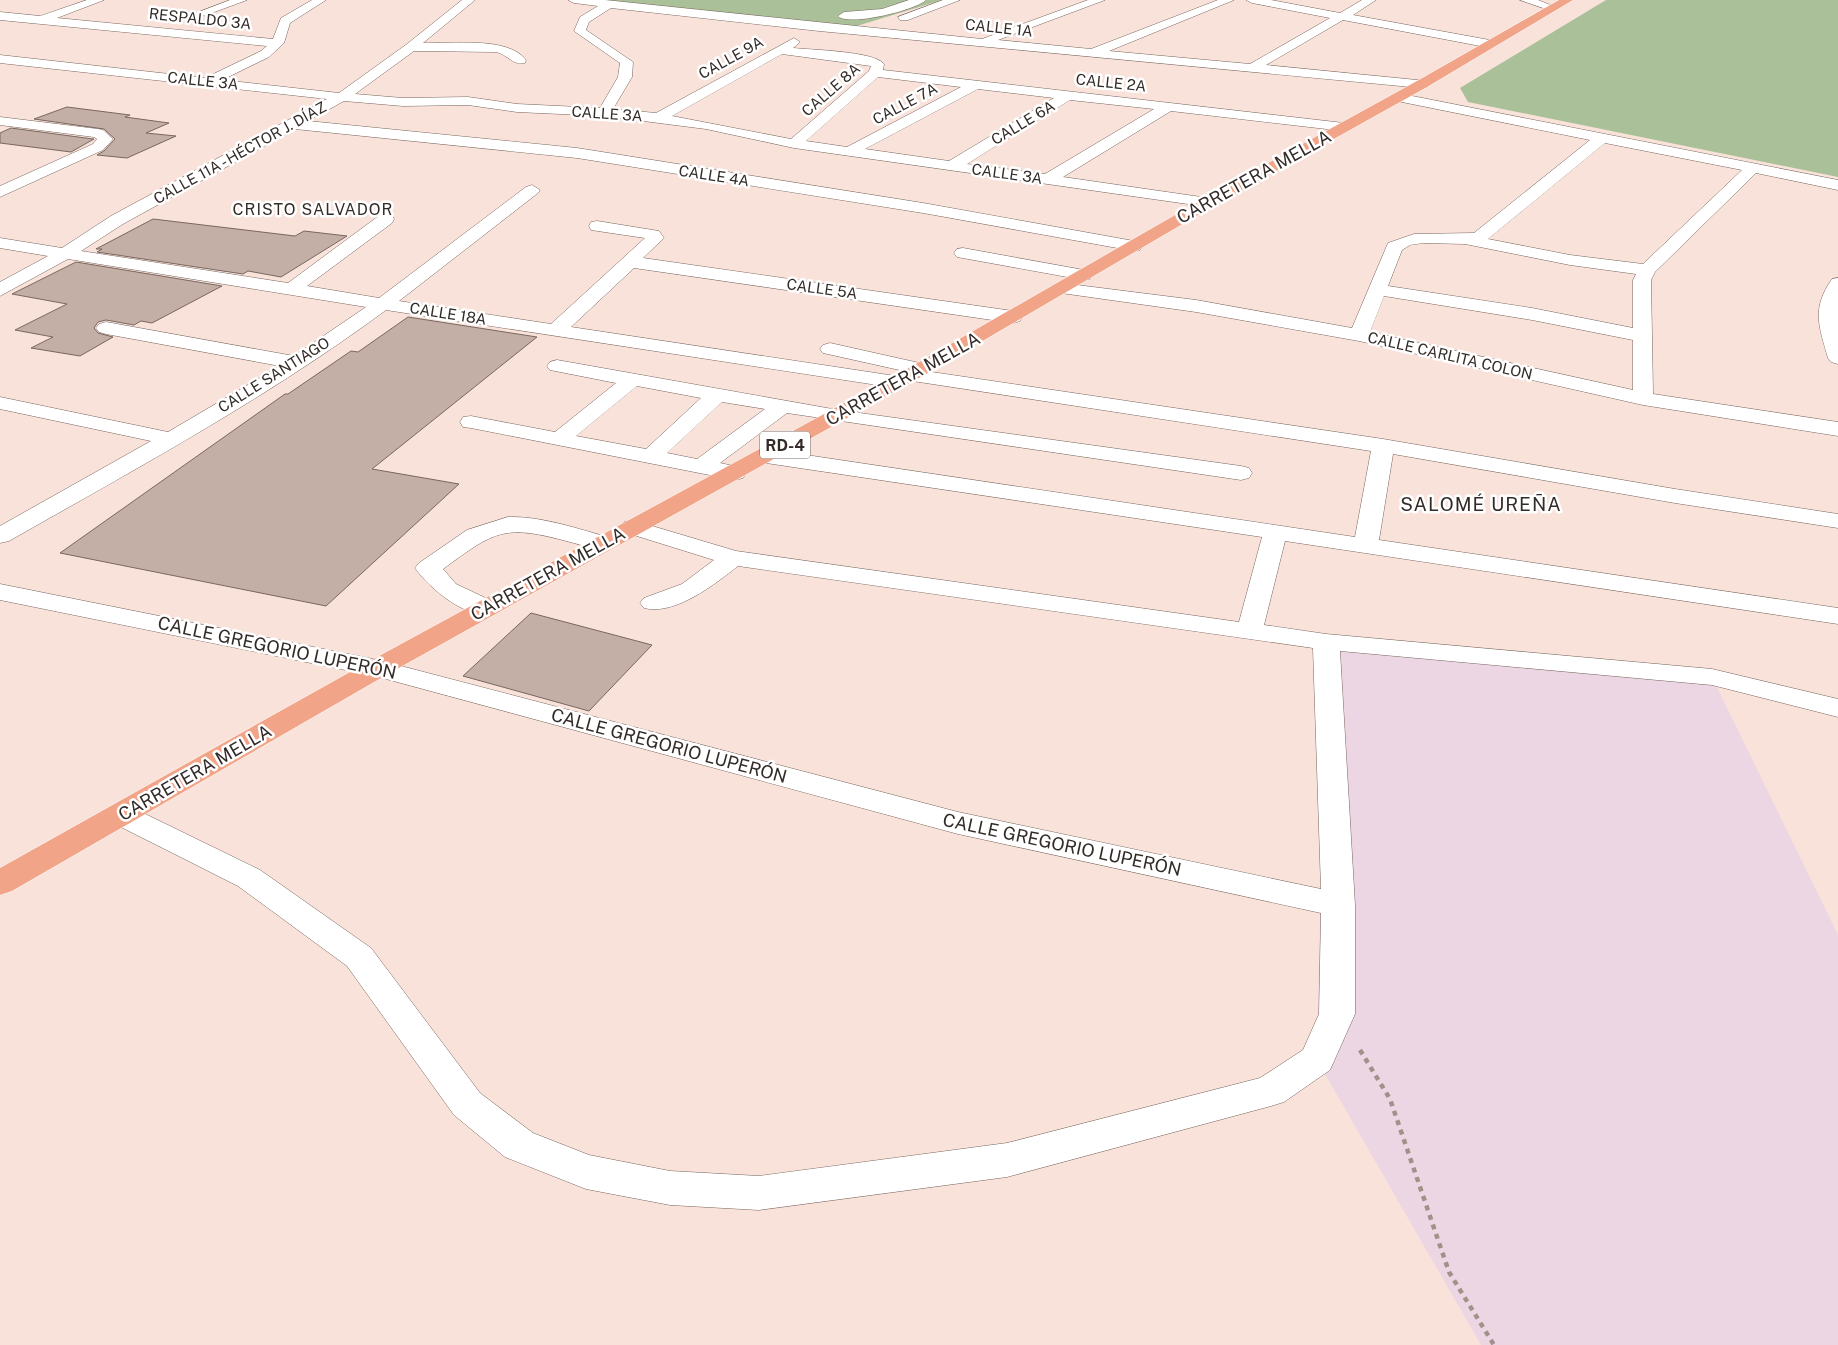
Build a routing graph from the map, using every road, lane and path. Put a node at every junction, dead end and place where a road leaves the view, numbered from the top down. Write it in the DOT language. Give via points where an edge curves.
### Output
graph roads {
  1 [pos="98,0"];
  2 [pos="241,0"];
  3 [pos="320,0"];
  4 [pos="469,0"];
  5 [pos="574,0"];
  6 [pos="920,0"];
  7 [pos="954,0"];
  8 [pos="1099,0"];
  9 [pos="1228,0"];
  10 [pos="1252,0"];
  11 [pos="1370,0"];
  12 [pos="1526,0"];
  13 [pos="60,1"];
  14 [pos="86,4"];
  15 [pos="609,4"];
  16 [pos="1559,4"];
  17 [pos="205,12"];
  18 [pos="835,15"];
  19 [pos="0,16"];
  20 [pos="1341,17"];
  21 [pos="37,21"];
  22 [pos="820,28"];
  23 [pos="867,31"];
  24 [pos="981,42"];
  25 [pos="278,43"];
  26 [pos="1491,44"];
  27 [pos="412,47"];
  28 [pos="779,50"];
  29 [pos="1090,54"];
  30 [pos="0,59"];
  31 [pos="520,60"];
  32 [pos="1252,68"];
  33 [pos="875,73"];
  34 [pos="207,82"];
  35 [pos="977,84"];
  36 [pos="1422,84"];
  37 [pos="1068,95"];
  38 [pos="342,98"];
  39 [pos="1397,98"];
  40 [pos="1170,106"];
  41 [pos="604,112"];
  42 [pos="658,118"];
  43 [pos="0,121"];
  44 [pos="293,124"];
  45 [pos="1344,127"];
  46 [pos="1602,138"];
  47 [pos="794,144"];
  48 [pos="849,152"];
  49 [pos="952,166"];
  50 [pos="1753,168"];
  51 [pos="1048,179"];
  52 [pos="1838,185"];
  53 [pos="532,190"];
  54 [pos="0,192"];
  55 [pos="1209,202"];
  56 [pos="386,219"];
  57 [pos="597,226"];
  58 [pos="1469,240"];
  59 [pos="0,243"];
  60 [pos="1134,246"];
  61 [pos="963,252"];
  62 [pos="64,254"];
  63 [pos="632,262"];
  64 [pos="1646,270"];
  65 [pos="1084,274"];
  66 [pos="1838,283"];
  67 [pos="1062,288"];
  68 [pos="0,290"];
  69 [pos="291,290"];
  70 [pos="1378,290"];
  71 [pos="384,304"];
  72 [pos="1013,317"];
  73 [pos="106,328"];
  74 [pos="556,330"];
  75 [pos="1359,335"];
  76 [pos="1643,336"];
  77 [pos="830,349"];
  78 [pos="1838,358"];
  79 [pos="297,363"];
  80 [pos="557,366"];
  81 [pos="910,375"];
  82 [pos="633,379"];
  83 [pos="718,394"];
  84 [pos="1643,399"];
  85 [pos="2,405"];
  86 [pos="782,406"];
  87 [pos="838,416"];
  88 [pos="471,422"];
  89 [pos="1838,429"];
  90 [pos="171,439"];
  91 [pos="559,439"];
  92 [pos="1383,446"];
  93 [pos="651,456"];
  94 [pos="766,456"];
  95 [pos="702,466"];
  96 [pos="736,473"];
  97 [pos="1241,473"];
  98 [pos="1838,521"];
  99 [pos="632,527"];
  100 [pos="1275,532"];
  101 [pos="0,536"];
  102 [pos="602,543"];
  103 [pos="1366,545"];
  104 [pos="733,558"];
  105 [pos="0,592"];
  106 [pos="653,603"];
  107 [pos="485,608"];
  108 [pos="1838,616"];
  109 [pos="1248,632"];
  110 [pos="1326,642"];
  111 [pos="378,668"];
  112 [pos="1838,708"];
  113 [pos="122,815"];
  114 [pos="0,884"];
  115 [pos="1338,905"];
  116 [pos="1337,1014"];
  117 [pos="1494,1345"];
  1 -- 14 [label="street"];
  2 -- 17 [label="street"];
  3 -- 25 [label="street" via="285,21"];
  4 -- 27 [label="street, CALLE 11A - HÉCTOR J. DÍAZ"];
  5 -- 15 [label="street, CALLE 1A"];
  6 -- 18 [label="street" via="870,15"];
  7 -- 23 [label="street"];
  8 -- 24 [label="street"];
  9 -- 29 [label="street"];
  10 -- 20 [label="street"];
  11 -- 20 [label="street"];
  12 -- 16 [label="street"];
  13 -- 14 [label="street"];
  14 -- 21 [label="street"];
  15 -- 22 [label="street, CALLE 1A"];
  15 -- 41 [label="street" via="584,20 580,31 627,62 624,77"];
  16 -- 26 [label="main road, CARRETERA MELLA / RD-4"];
  19 -- 21 [label="street, RESPALDO 3A"];
  20 -- 26 [label="street"];
  20 -- 32 [label="street"];
  21 -- 25 [label="street, RESPALDO 3A"];
  22 -- 23 [label="street, CALLE 1A"];
  22 -- 28 [label="street, CALLE 9A"];
  23 -- 24 [label="street, CALLE 1A"];
  24 -- 29 [label="street, CALLE 1A"];
  25 -- 34 [label="street" via="265,54"];
  26 -- 36 [label="main road, CARRETERA MELLA / RD-4"];
  27 -- 31 [label="street" via="503,48"];
  27 -- 38 [label="street, CALLE 11A - HÉCTOR J. DÍAZ"];
  28 -- 33 [label="street, CALLE 8A" via="867,60 878,64"];
  28 -- 42 [label="street, CALLE 9A"];
  29 -- 32 [label="street, CALLE 1A"];
  30 -- 34 [label="street, CALLE 3A"];
  32 -- 36 [label="street, CALLE 1A"];
  33 -- 35 [label="street, CALLE 2A"];
  33 -- 47 [label="street, CALLE 8A"];
  34 -- 38 [label="street, CALLE 3A"];
  35 -- 37 [label="street, CALLE 2A"];
  35 -- 48 [label="street, CALLE 7A"];
  36 -- 39 [label="main road, CARRETERA MELLA / RD-4"];
  37 -- 40 [label="street, CALLE 2A"];
  37 -- 49 [label="street, CALLE 6A"];
  38 -- 41 [label="street, CALLE 3A" via="403,102 468,101 517,108"];
  38 -- 44 [label="street, CALLE 11A - HÉCTOR J. DÍAZ"];
  39 -- 45 [label="main road, CARRETERA MELLA / RD-4"];
  39 -- 46 [label="street"];
  40 -- 45 [label="street, CALLE 2A"];
  40 -- 51 [label="street"];
  41 -- 42 [label="street, CALLE 3A"];
  42 -- 47 [label="street, CALLE 3A"];
  43 -- 54 [label="street" via="98,133 106,139 98,147"];
  44 -- 60 [label="street, CALLE 4A" via="577,154 923,208"];
  44 -- 62 [label="street, CALLE 11A - HÉCTOR J. DÍAZ" via="117,220"];
  45 -- 55 [label="main road, CARRETERA MELLA / RD-4"];
  46 -- 50 [label="street"];
  46 -- 58 [label="street" via="1486,233"];
  47 -- 48 [label="street, CALLE 3A"];
  48 -- 49 [label="street, CALLE 3A"];
  49 -- 51 [label="street, CALLE 3A"];
  50 -- 52 [label="street"];
  50 -- 64 [label="street"];
  51 -- 55 [label="street, CALLE 3A"];
  53 -- 71 [label="street, CALLE SANTIAGO"];
  55 -- 60 [label="main road, CARRETERA MELLA / RD-4"];
  56 -- 69 [label="street"];
  57 -- 63 [label="street" via="654,235 656,238"];
  58 -- 64 [label="street" via="1570,260"];
  58 -- 70 [label="street" via="1411,238 1402,241 1394,247"];
  59 -- 62 [label="street, CALLE 18A"];
  60 -- 65 [label="main road, CARRETERA MELLA / RD-4"];
  61 -- 65 [label="street"];
  62 -- 68 [label="street, CALLE 11A - HÉCTOR J. DÍAZ"];
  62 -- 69 [label="street, CALLE 18A"];
  63 -- 72 [label="street, CALLE 5A"];
  63 -- 74 [label="street"];
  64 -- 76 [label="street" via="1642,280"];
  65 -- 67 [label="main road, CARRETERA MELLA / RD-4"];
  66 -- 78 [label="street" via="1829,294 1826,306"];
  67 -- 72 [label="main road, CARRETERA MELLA / RD-4"];
  67 -- 75 [label="street, CALLE CARLITA COLON" via="1196,306"];
  69 -- 71 [label="street, CALLE 18A"];
  70 -- 75 [label="street"];
  70 -- 76 [label="street" via="1532,314"];
  71 -- 74 [label="street, CALLE 18A"];
  71 -- 79 [label="street, CALLE SANTIAGO"];
  72 -- 81 [label="main road, CARRETERA MELLA / RD-4"];
  73 -- 79 [label="street"];
  74 -- 81 [label="street, CALLE 18A"];
  75 -- 84 [label="street, CALLE CARLITA COLON"];
  76 -- 84 [label="street"];
  77 -- 81 [label="street"];
  79 -- 90 [label="street, CALLE SANTIAGO"];
  80 -- 82 [label="street"];
  81 -- 87 [label="main road, CARRETERA MELLA / RD-4"];
  81 -- 92 [label="street"];
  82 -- 83 [label="street"];
  82 -- 91 [label="street"];
  83 -- 86 [label="street"];
  83 -- 93 [label="street"];
  84 -- 89 [label="street, CALLE CARLITA COLON"];
  85 -- 90 [label="street"];
  86 -- 87 [label="street"];
  86 -- 95 [label="street"];
  87 -- 94 [label="main road, CARRETERA MELLA / RD-4"];
  87 -- 97 [label="street"];
  88 -- 91 [label="street"];
  90 -- 101 [label="street, CALLE SANTIAGO"];
  91 -- 93 [label="street"];
  92 -- 98 [label="street"];
  92 -- 103 [label="street"];
  93 -- 95 [label="street"];
  94 -- 96 [label="main road, CARRETERA MELLA / RD-4"];
  94 -- 100 [label="street"];
  95 -- 96 [label="street"];
  96 -- 99 [label="main road, CARRETERA MELLA / RD-4"];
  99 -- 102 [label="main road, CARRETERA MELLA / RD-4"];
  99 -- 104 [label="street"];
  100 -- 103 [label="street"];
  100 -- 109 [label="street"];
  102 -- 107 [label="main road, CARRETERA MELLA / RD-4"];
  102 -- 107 [label="street" via="509,523 469,538 428,568 447,589"];
  103 -- 108 [label="street"];
  104 -- 106 [label="street" via="691,588"];
  104 -- 109 [label="street"];
  105 -- 111 [label="street, CALLE GREGORIO LUPERÓN"];
  107 -- 111 [label="main road, CARRETERA MELLA / RD-4"];
  109 -- 110 [label="street"];
  110 -- 112 [label="street" via="1712,677"];
  110 -- 115 [label="street"];
  111 -- 113 [label="main road, CARRETERA MELLA / RD-4"];
  111 -- 115 [label="street, CALLE GREGORIO LUPERÓN" via="958,823"];
  113 -- 114 [label="main road, CARRETERA MELLA / RD-4"];
  113 -- 116 [label="street" via="249,878 360,957 467,1104 519,1145 586,1172 670,1188 759,1193 1008,1160 1272,1091 1317,1060"];
  115 -- 116 [label="street"];
  116 -- 117 [label="path" via="1390,1099 1450,1272"];
}
